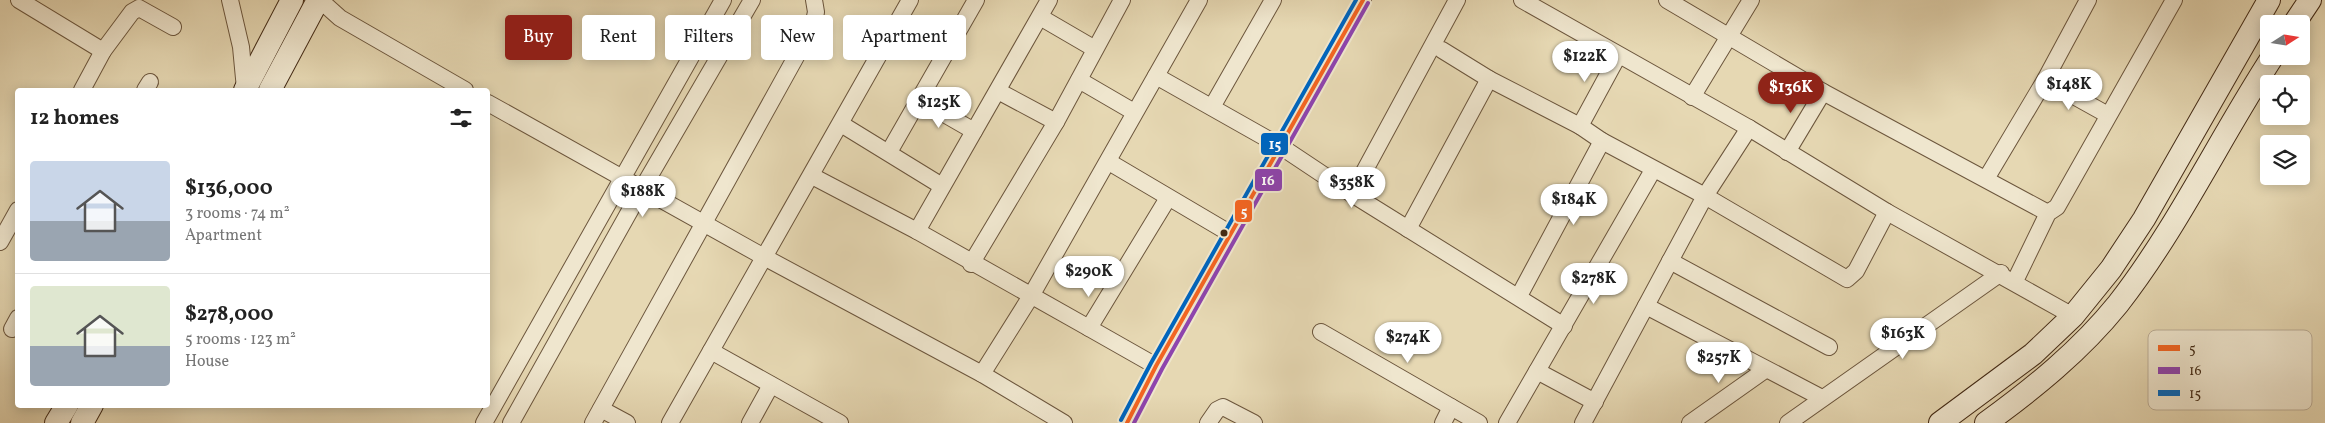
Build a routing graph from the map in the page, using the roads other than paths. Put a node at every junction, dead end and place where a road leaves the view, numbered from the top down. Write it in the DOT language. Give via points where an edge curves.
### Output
graph roads {
  1 [pos="18,0"];
  2 [pos="230,0"];
  3 [pos="291,0"];
  4 [pos="722,0"];
  5 [pos="752,0"];
  6 [pos="814,0"];
  7 [pos="910,0"];
  8 [pos="976,0"];
  9 [pos="1049,0"];
  10 [pos="1122,0"];
  11 [pos="1199,0"];
  12 [pos="1273,0"];
  13 [pos="1363,0"];
  14 [pos="1457,0"];
  15 [pos="1522,0"];
  16 [pos="1667,0"];
  17 [pos="1751,0"];
  18 [pos="2088,0"];
  19 [pos="2174,0"];
  20 [pos="2269,0"];
  21 [pos="2310,0"];
  22 [pos="317,4"];
  23 [pos="2300,15"];
  24 [pos="1040,17"];
  25 [pos="173,27"];
  26 [pos="1729,36"];
  27 [pos="1094,50"];
  28 [pos="1442,50"];
  29 [pos="103,51"];
  30 [pos="1618,56"];
  31 [pos="2268,65"];
  32 [pos="1156,76"];
  33 [pos="1489,79"];
  34 [pos="1079,80"];
  35 [pos="2045,80"];
  36 [pos="83,88"];
  37 [pos="245,88"];
  38 [pos="246,88"];
  39 [pos="271,88"];
  40 [pos="462,88"];
  41 [pos="998,92"];
  42 [pos="1822,92"];
  43 [pos="1692,97"];
  44 [pos="920,100"];
  45 [pos="490,104"];
  46 [pos="1212,107"];
  47 [pos="1134,112"];
  48 [pos="2108,115"];
  49 [pos="1056,122"];
  50 [pos="841,124"];
  51 [pos="1580,126"];
  52 [pos="1749,128"];
  53 [pos="974,131"];
  54 [pos="1602,141"];
  55 [pos="1280,146"];
  56 [pos="889,152"];
  57 [pos="1787,152"];
  58 [pos="1108,162"];
  59 [pos="1653,170"];
  60 [pos="812,176"];
  61 [pos="622,177"];
  62 [pos="1986,179"];
  63 [pos="942,186"];
  64 [pos="642,188"];
  65 [pos="1352,194"];
  66 [pos="1705,196"];
  67 [pos="1168,198"];
  68 [pos="1887,212"];
  69 [pos="2048,213"];
  70 [pos="15,215"];
  71 [pos="704,223"];
  72 [pos="1408,229"];
  73 [pos="917,231"];
  74 [pos="1231,234"];
  75 [pos="0,242"];
  76 [pos="764,257"];
  77 [pos="1670,261"];
  78 [pos="971,264"];
  79 [pos="2008,277"];
  80 [pos="1031,296"];
  81 [pos="1519,296"];
  82 [pos="1646,306"];
  83 [pos="2073,316"];
  84 [pos="1564,326"];
  85 [pos="1089,328"];
  86 [pos="1321,332"];
  87 [pos="1829,347"];
  88 [pos="711,351"];
  89 [pos="1156,366"];
  90 [pos="1766,370"];
  91 [pos="1537,371"];
  92 [pos="982,374"];
  93 [pos="771,385"];
  94 [pos="1822,398"];
  95 [pos="1594,402"];
  96 [pos="1451,407"];
  97 [pos="65,408"];
  98 [pos="90,408"];
  99 [pos="597,416"];
  100 [pos="56,423"];
  101 [pos="82,423"];
  102 [pos="484,423"];
  103 [pos="511,423"];
  104 [pos="627,423"];
  105 [pos="670,423"];
  106 [pos="750,423"];
  107 [pos="840,423"];
  108 [pos="1064,423"];
  109 [pos="1127,423"];
  110 [pos="1208,423"];
  111 [pos="1254,423"];
  112 [pos="1443,423"];
  113 [pos="1479,423"];
  114 [pos="1507,423"];
  115 [pos="1583,423"];
  116 [pos="1690,423"];
  117 [pos="1788,423"];
  118 [pos="1940,423"];
  119 [pos="1986,423"];
  1 -- 29 [label="street"];
  2 -- 37 [label="street" via="241,47"];
  3 -- 22 [label="street"];
  3 -- 38 [label="main road"];
  4 -- 61 [label="street"];
  5 -- 64 [label="street"];
  6 -- 71 [label="street" via="813,26"];
  7 -- 50 [label="street"];
  8 -- 44 [label="street"];
  9 -- 24 [label="street"];
  10 -- 27 [label="street"];
  11 -- 32 [label="street"];
  12 -- 46 [label="street"];
  13 -- 55 [label="street"];
  14 -- 65 [label="street"];
  15 -- 30 [label="street"];
  16 -- 26 [label="street"];
  17 -- 26 [label="street"];
  18 -- 35 [label="street"];
  19 -- 48 [label="street"];
  20 -- 83 [label="main road" via="2132,240"];
  21 -- 23 [label="main road"];
  22 -- 39 [label="main road"];
  22 -- 40 [label="street"];
  24 -- 27 [label="street"];
  24 -- 41 [label="street"];
  25 -- 29 [label="street" via="138,8"];
  26 -- 42 [label="street"];
  26 -- 43 [label="street"];
  27 -- 34 [label="street"];
  28 -- 33 [label="street"];
  29 -- 36 [label="street"];
  30 -- 43 [label="street"];
  30 -- 51 [label="street"];
  31 -- 119 [label="main road" via="2154,254 2117,305 2055,370"];
  32 -- 46 [label="street"];
  32 -- 47 [label="street"];
  33 -- 51 [label="street"];
  33 -- 72 [label="street"];
  34 -- 47 [label="street"];
  34 -- 49 [label="street"];
  35 -- 48 [label="street"];
  35 -- 62 [label="street"];
  41 -- 49 [label="street"];
  41 -- 53 [label="street"];
  42 -- 57 [label="street"];
  42 -- 62 [label="street"];
  43 -- 52 [label="street"];
  44 -- 53 [label="street"];
  44 -- 56 [label="street"];
  45 -- 61 [label="street"];
  46 -- 55 [label="street"];
  47 -- 58 [label="street"];
  48 -- 69 [label="street" via="2057,207"];
  49 -- 78 [label="street"];
  50 -- 56 [label="street"];
  50 -- 60 [label="street"];
  51 -- 54 [label="street"];
  52 -- 57 [label="street"];
  52 -- 66 [label="street"];
  53 -- 63 [label="street"];
  54 -- 59 [label="street"];
  54 -- 81 [label="street"];
  55 -- 65 [label="street"];
  55 -- 74 [label="street"];
  56 -- 63 [label="street"];
  57 -- 68 [label="street"];
  58 -- 67 [label="street"];
  58 -- 80 [label="street"];
  59 -- 66 [label="street"];
  59 -- 84 [label="street"];
  60 -- 73 [label="street"];
  60 -- 76 [label="street"];
  61 -- 64 [label="street"];
  61 -- 102 [label="street"];
  62 -- 69 [label="street"];
  63 -- 73 [label="street"];
  64 -- 71 [label="street"];
  64 -- 103 [label="street"];
  65 -- 72 [label="street"];
  66 -- 68 [label="street" via="1847,279 1856,271"];
  66 -- 77 [label="street"];
  67 -- 74 [label="street"];
  67 -- 85 [label="street"];
  68 -- 79 [label="street"];
  69 -- 79 [label="street"];
  70 -- 75 [label="street"];
  71 -- 76 [label="street"];
  71 -- 99 [label="street"];
  72 -- 81 [label="street"];
  73 -- 78 [label="street"];
  74 -- 89 [label="street"];
  76 -- 88 [label="street"];
  76 -- 92 [label="street"];
  77 -- 82 [label="street"];
  77 -- 87 [label="street"];
  78 -- 80 [label="street"];
  79 -- 83 [label="street"];
  79 -- 94 [label="street"];
  80 -- 85 [label="street"];
  80 -- 92 [label="street"];
  81 -- 84 [label="street"];
  82 -- 90 [label="street"];
  82 -- 95 [label="street"];
  83 -- 118 [label="main road" via="2033,354"];
  84 -- 91 [label="street"];
  85 -- 89 [label="street"];
  86 -- 96 [label="street"];
  88 -- 93 [label="street"];
  88 -- 105 [label="street"];
  89 -- 109 [label="street"];
  90 -- 94 [label="street"];
  90 -- 116 [label="street"];
  91 -- 95 [label="street"];
  91 -- 114 [label="street"];
  92 -- 108 [label="street"];
  93 -- 106 [label="street"];
  93 -- 107 [label="street"];
  94 -- 117 [label="street"];
  95 -- 115 [label="street"];
  96 -- 112 [label="street"];
  96 -- 113 [label="street"];
  97 -- 100 [label="main road"];
  98 -- 101 [label="main road"];
  99 -- 104 [label="street"];
  110 -- 111 [label="street" via="1217,410 1223,408"];
}
